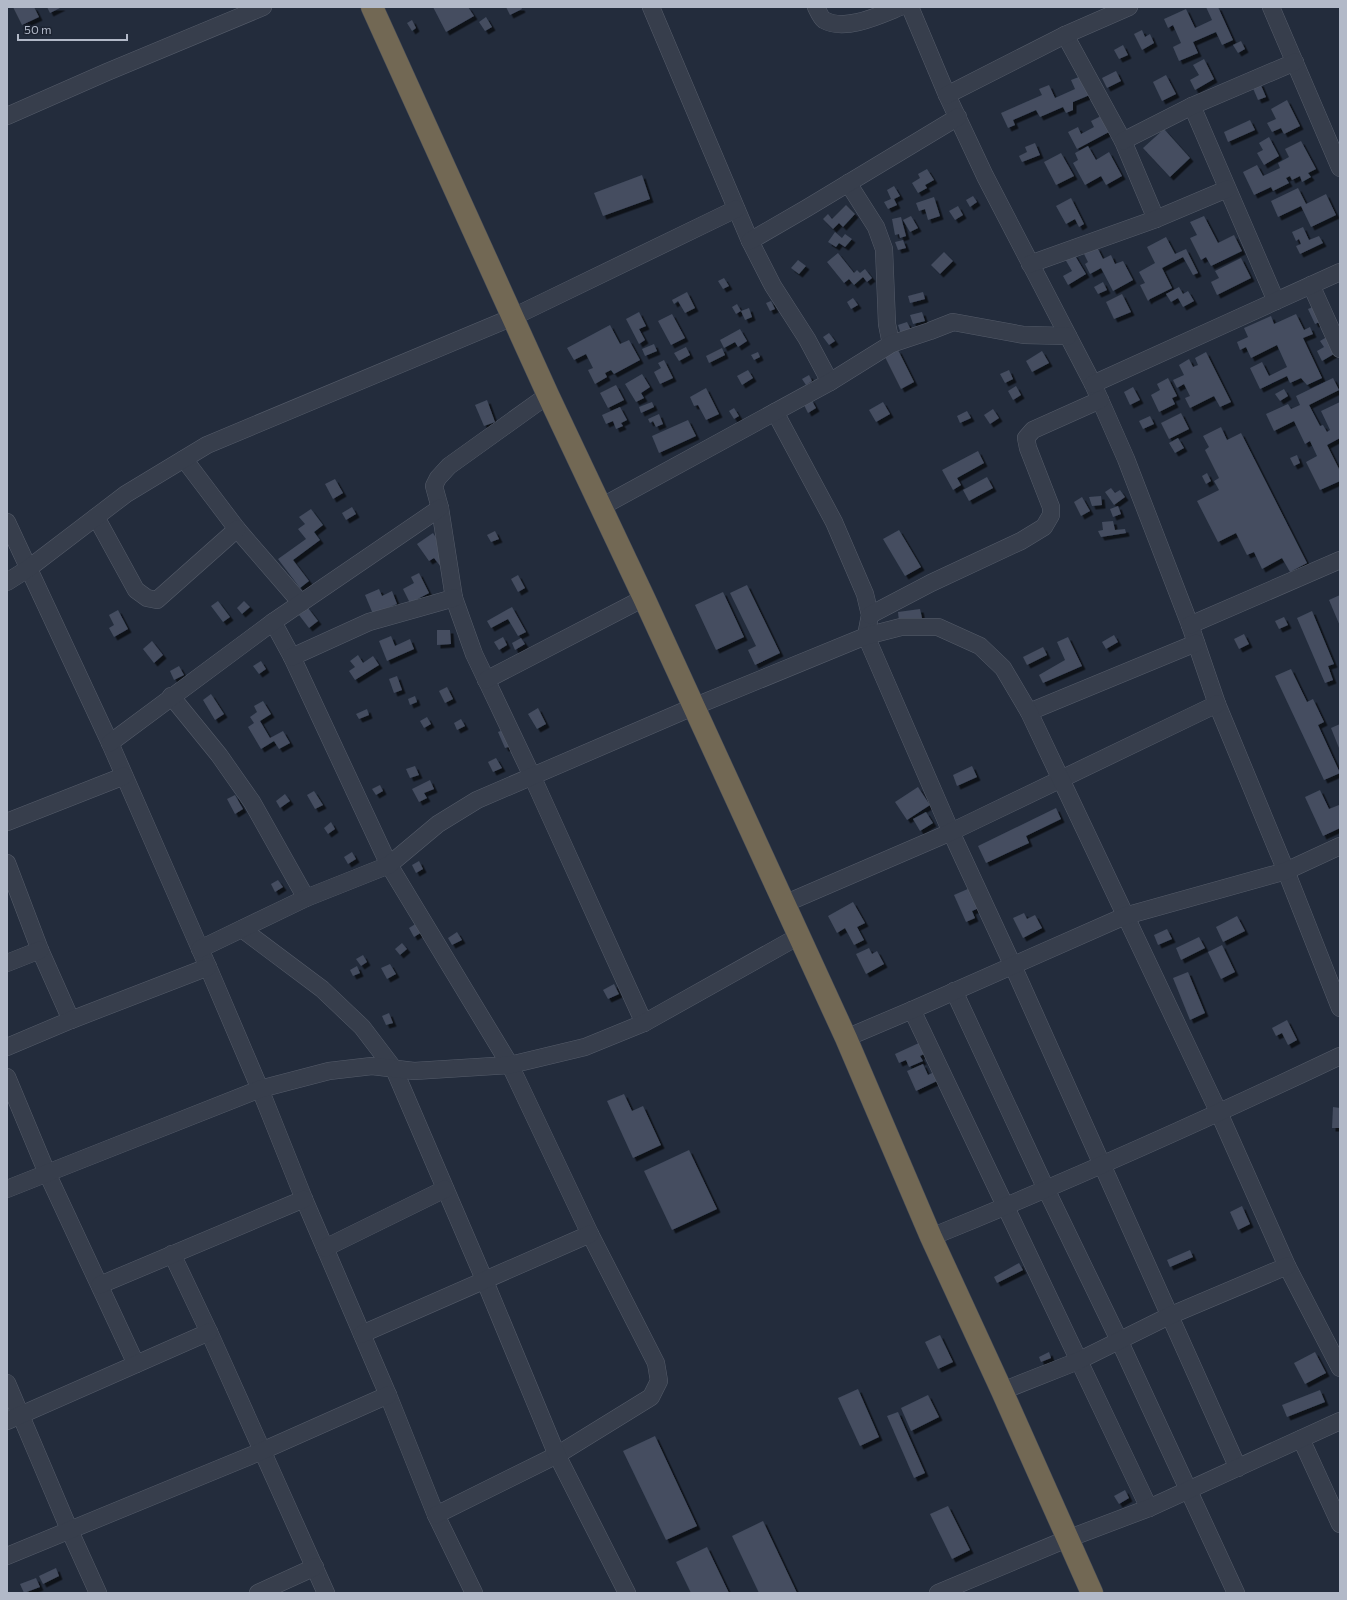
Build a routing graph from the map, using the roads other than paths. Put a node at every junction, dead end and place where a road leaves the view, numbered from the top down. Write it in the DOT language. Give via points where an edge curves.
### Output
graph roads {
  1 [pos="263,7"];
  2 [pos="372,7"];
  3 [pos="651,7"];
  4 [pos="816,7"];
  5 [pos="900,7"];
  6 [pos="910,7"];
  7 [pos="1129,7"];
  8 [pos="1272,7"];
  9 [pos="1065,35"];
  10 [pos="1295,62"];
  11 [pos="948,95"];
  12 [pos="1192,106"];
  13 [pos="7,116"];
  14 [pos="958,117"];
  15 [pos="1334,137"];
  16 [pos="1123,141"];
  17 [pos="1340,168"];
  18 [pos="848,183"];
  19 [pos="1227,189"];
  20 [pos="736,209"];
  21 [pos="1156,219"];
  22 [pos="750,241"];
  23 [pos="1030,264"];
  24 [pos="1340,272"];
  25 [pos="1311,285"];
  26 [pos="1276,301"];
  27 [pos="513,317"];
  28 [pos="1068,336"];
  29 [pos="891,344"];
  30 [pos="1340,349"];
  31 [pos="830,382"];
  32 [pos="1093,384"];
  33 [pos="548,395"];
  34 [pos="1100,400"];
  35 [pos="775,412"];
  36 [pos="184,459"];
  37 [pos="601,507"];
  38 [pos="440,508"];
  39 [pos="96,517"];
  40 [pos="7,522"];
  41 [pos="237,529"];
  42 [pos="1340,560"];
  43 [pos="29,568"];
  44 [pos="7,582"];
  45 [pos="454,598"];
  46 [pos="644,598"];
  47 [pos="301,603"];
  48 [pos="870,615"];
  49 [pos="273,622"];
  50 [pos="1190,625"];
  51 [pos="866,636"];
  52 [pos="1196,643"];
  53 [pos="292,657"];
  54 [pos="486,680"];
  55 [pos="171,696"];
  56 [pos="1217,704"];
  57 [pos="693,708"];
  58 [pos="1029,712"];
  59 [pos="110,743"];
  60 [pos="124,776"];
  61 [pos="532,776"];
  62 [pos="1060,779"];
  63 [pos="7,822"];
  64 [pos="951,832"];
  65 [pos="1340,846"];
  66 [pos="7,863"];
  67 [pos="389,865"];
  68 [pos="1286,871"];
  69 [pos="306,898"];
  70 [pos="784,904"];
  71 [pos="1126,916"];
  72 [pos="242,929"];
  73 [pos="799,936"];
  74 [pos="200,949"];
  75 [pos="40,950"];
  76 [pos="7,963"];
  77 [pos="1013,966"];
  78 [pos="208,967"];
  79 [pos="954,991"];
  80 [pos="1340,1008"];
  81 [pos="912,1010"];
  82 [pos="71,1020"];
  83 [pos="644,1024"];
  84 [pos="846,1038"];
  85 [pos="7,1047"];
  86 [pos="1340,1056"];
  87 [pos="510,1065"];
  88 [pos="394,1069"];
  89 [pos="7,1077"];
  90 [pos="260,1089"];
  91 [pos="1219,1113"];
  92 [pos="1101,1165"];
  93 [pos="47,1173"];
  94 [pos="7,1189"];
  95 [pos="445,1189"];
  96 [pos="1046,1189"];
  97 [pos="304,1198"];
  98 [pos="1006,1206"];
  99 [pos="590,1234"];
  100 [pos="931,1237"];
  101 [pos="325,1248"];
  102 [pos="172,1254"];
  103 [pos="1287,1266"];
  104 [pos="484,1279"];
  105 [pos="100,1285"];
  106 [pos="1169,1316"];
  107 [pos="209,1332"];
  108 [pos="362,1334"];
  109 [pos="1119,1340"];
  110 [pos="1335,1344"];
  111 [pos="1078,1361"];
  112 [pos="136,1364"];
  113 [pos="1340,1368"];
  114 [pos="7,1383"];
  115 [pos="1002,1392"];
  116 [pos="388,1395"];
  117 [pos="14,1418"];
  118 [pos="1340,1421"];
  119 [pos="1301,1439"];
  120 [pos="262,1451"];
  121 [pos="557,1455"];
  122 [pos="1238,1468"];
  123 [pos="1188,1490"];
  124 [pos="1149,1508"];
  125 [pos="436,1514"];
  126 [pos="1340,1524"];
  127 [pos="69,1529"];
  128 [pos="1067,1539"];
  129 [pos="7,1556"];
  130 [pos="315,1567"];
  131 [pos="947,1591"];
  132 [pos="98,1593"];
  133 [pos="258,1593"];
  134 [pos="326,1593"];
  135 [pos="474,1593"];
  136 [pos="627,1593"];
  137 [pos="1092,1593"];
  138 [pos="1236,1593"];
  1 -- 13 [label="street"];
  2 -- 27 [label="highway"];
  3 -- 20 [label="street"];
  4 -- 5 [label="street" via="823,19 834,24 846,24 867,20"];
  6 -- 11 [label="street"];
  7 -- 9 [label="street"];
  8 -- 10 [label="street"];
  9 -- 11 [label="street"];
  9 -- 16 [label="street"];
  10 -- 12 [label="street"];
  10 -- 15 [label="street"];
  11 -- 14 [label="street"];
  12 -- 16 [label="street"];
  12 -- 19 [label="street"];
  14 -- 18 [label="street"];
  14 -- 23 [label="street"];
  15 -- 17 [label="street"];
  16 -- 21 [label="street"];
  18 -- 22 [label="street"];
  18 -- 29 [label="street" via="876,227 884,249 886,324"];
  19 -- 21 [label="street"];
  19 -- 26 [label="street"];
  20 -- 22 [label="street"];
  20 -- 27 [label="street"];
  21 -- 23 [label="street"];
  22 -- 31 [label="street" via="773,286 807,339"];
  23 -- 28 [label="street"];
  24 -- 25 [label="street"];
  25 -- 26 [label="street"];
  25 -- 30 [label="street"];
  26 -- 32 [label="street"];
  27 -- 33 [label="highway"];
  27 -- 36 [label="street" via="214,442"];
  28 -- 29 [label="street" via="1024,335 953,322"];
  28 -- 32 [label="street"];
  29 -- 31 [label="street"];
  31 -- 35 [label="street"];
  32 -- 34 [label="street"];
  33 -- 37 [label="highway"];
  33 -- 38 [label="street" via="449,466 434,486"];
  34 -- 48 [label="street" via="1033,430 1026,438 1051,507 1051,515 1044,527 1021,541"];
  34 -- 50 [label="street" via="1126,459"];
  35 -- 37 [label="street"];
  35 -- 48 [label="street" via="834,522 865,594"];
  36 -- 39 [label="street" via="126,494"];
  36 -- 41 [label="street"];
  37 -- 46 [label="highway"];
  38 -- 45 [label="street"];
  38 -- 47 [label="street"];
  39 -- 41 [label="street" via="136,590 147,598 157,600"];
  39 -- 43 [label="street"];
  40 -- 43 [label="street"];
  41 -- 47 [label="street"];
  42 -- 50 [label="street"];
  43 -- 44 [label="street"];
  43 -- 59 [label="street"];
  45 -- 53 [label="street" via="369,622"];
  45 -- 54 [label="street"];
  46 -- 54 [label="street"];
  46 -- 57 [label="highway"];
  47 -- 49 [label="street"];
  48 -- 51 [label="street"];
  49 -- 53 [label="street"];
  49 -- 55 [label="street"];
  50 -- 52 [label="street"];
  51 -- 57 [label="street"];
  51 -- 58 [label="street" via="901,627 938,627 980,646 1003,668"];
  51 -- 64 [label="street"];
  52 -- 56 [label="street"];
  52 -- 58 [label="street"];
  53 -- 67 [label="street"];
  54 -- 61 [label="street"];
  55 -- 59 [label="street"];
  55 -- 69 [label="street" via="219,755 252,802"];
  56 -- 62 [label="street"];
  56 -- 68 [label="street"];
  57 -- 61 [label="street"];
  57 -- 70 [label="highway"];
  58 -- 62 [label="street"];
  59 -- 60 [label="street"];
  60 -- 63 [label="street"];
  60 -- 74 [label="street"];
  61 -- 67 [label="street" via="477,800 438,824"];
  61 -- 83 [label="street"];
  62 -- 64 [label="street"];
  62 -- 71 [label="street"];
  64 -- 70 [label="street"];
  64 -- 77 [label="street"];
  65 -- 68 [label="street"];
  66 -- 75 [label="street"];
  67 -- 69 [label="street"];
  67 -- 87 [label="street"];
  68 -- 71 [label="street"];
  68 -- 80 [label="street"];
  69 -- 72 [label="street"];
  70 -- 73 [label="highway"];
  71 -- 77 [label="street"];
  71 -- 91 [label="street"];
  72 -- 74 [label="street"];
  72 -- 88 [label="street" via="322,989 362,1027"];
  73 -- 83 [label="street"];
  73 -- 84 [label="highway"];
  74 -- 78 [label="street"];
  75 -- 76 [label="street"];
  75 -- 82 [label="street"];
  77 -- 79 [label="street"];
  77 -- 92 [label="street"];
  78 -- 82 [label="street"];
  78 -- 90 [label="street"];
  79 -- 81 [label="street"];
  79 -- 96 [label="street"];
  81 -- 84 [label="street"];
  81 -- 98 [label="street"];
  82 -- 85 [label="street"];
  83 -- 87 [label="street" via="585,1047"];
  84 -- 100 [label="highway"];
  86 -- 91 [label="street"];
  87 -- 88 [label="street" via="414,1071"];
  87 -- 99 [label="street"];
  88 -- 90 [label="street" via="372,1066 329,1071"];
  88 -- 95 [label="street"];
  89 -- 93 [label="street"];
  90 -- 93 [label="street"];
  90 -- 97 [label="street"];
  91 -- 92 [label="street"];
  91 -- 103 [label="street"];
  92 -- 96 [label="street"];
  92 -- 106 [label="street"];
  93 -- 94 [label="street"];
  93 -- 105 [label="street"];
  95 -- 101 [label="street"];
  95 -- 104 [label="street"];
  96 -- 98 [label="street"];
  96 -- 109 [label="street"];
  97 -- 101 [label="street"];
  97 -- 102 [label="street"];
  98 -- 100 [label="street"];
  98 -- 111 [label="street"];
  99 -- 104 [label="street"];
  99 -- 121 [label="street" via="656,1363 659,1381 651,1397"];
  100 -- 115 [label="highway"];
  101 -- 108 [label="street"];
  102 -- 105 [label="street"];
  102 -- 107 [label="street"];
  103 -- 106 [label="street"];
  103 -- 110 [label="street"];
  104 -- 108 [label="street"];
  104 -- 121 [label="street"];
  105 -- 112 [label="street"];
  106 -- 109 [label="street"];
  106 -- 122 [label="street"];
  107 -- 112 [label="street"];
  107 -- 120 [label="street"];
  108 -- 116 [label="street"];
  109 -- 111 [label="street"];
  109 -- 123 [label="street"];
  110 -- 113 [label="street"];
  111 -- 115 [label="street"];
  111 -- 124 [label="street"];
  112 -- 117 [label="street"];
  114 -- 117 [label="street"];
  115 -- 128 [label="highway"];
  116 -- 120 [label="street"];
  116 -- 125 [label="street"];
  117 -- 127 [label="street"];
  118 -- 119 [label="street"];
  119 -- 122 [label="street"];
  119 -- 126 [label="street"];
  120 -- 127 [label="street"];
  120 -- 130 [label="street"];
  121 -- 125 [label="street"];
  121 -- 136 [label="street"];
  122 -- 123 [label="street"];
  123 -- 124 [label="street"];
  123 -- 138 [label="street"];
  124 -- 128 [label="street"];
  125 -- 135 [label="street"];
  127 -- 129 [label="street"];
  127 -- 132 [label="street"];
  128 -- 131 [label="street"];
  128 -- 137 [label="highway"];
  130 -- 133 [label="street"];
  130 -- 134 [label="street"];
}
